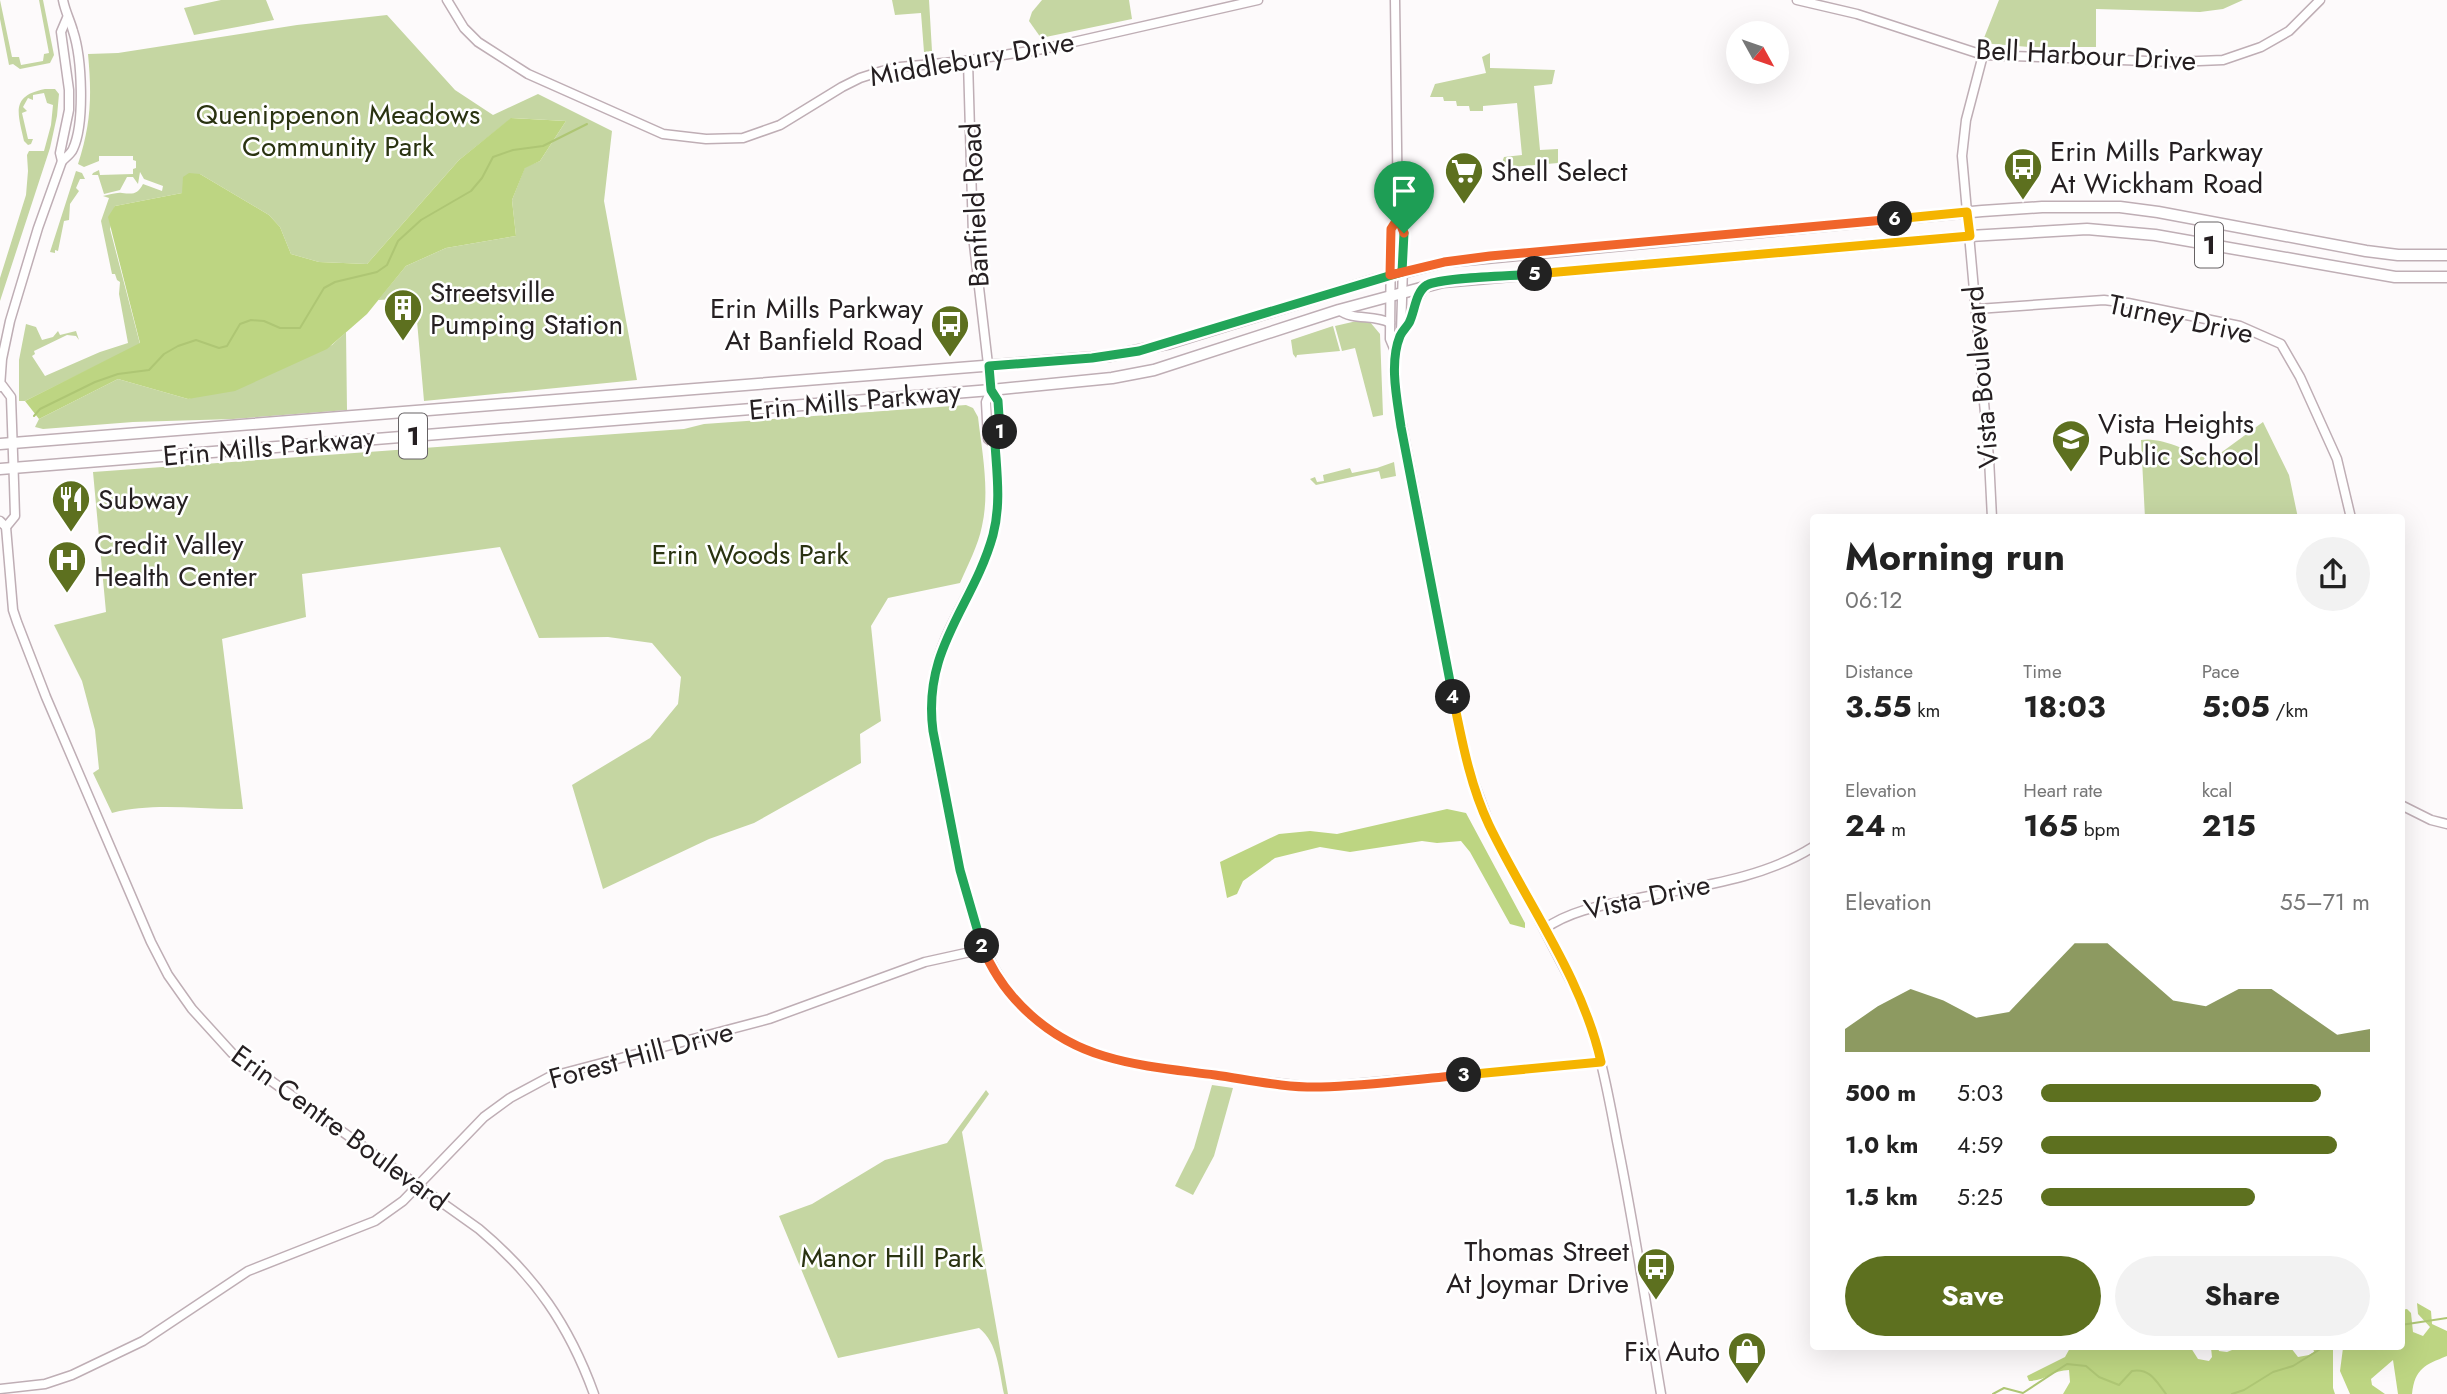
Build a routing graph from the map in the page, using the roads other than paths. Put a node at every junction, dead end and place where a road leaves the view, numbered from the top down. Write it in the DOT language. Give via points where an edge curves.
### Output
graph roads {
  1 [pos="63,0"];
  2 [pos="447,0"];
  3 [pos="1258,0"];
  4 [pos="1395,0"];
  5 [pos="1797,0"];
  6 [pos="2320,0"];
  7 [pos="1983,55"];
  8 [pos="968,61"];
  9 [pos="1967,212"];
  10 [pos="1398,218"];
  11 [pos="1970,236"];
  12 [pos="2447,255"];
  13 [pos="1402,272"];
  14 [pos="1390,275"];
  15 [pos="2447,277"];
  16 [pos="1426,286"];
  17 [pos="1402,292"];
  18 [pos="1390,295"];
  19 [pos="1977,309"];
  20 [pos="1339,310"];
  21 [pos="1390,323"];
  22 [pos="1401,333"];
  23 [pos="1395,351"];
  24 [pos="989,366"];
  25 [pos="1,386"];
  26 [pos="991,390"];
  27 [pos="12,443"];
  28 [pos="0,444"];
  29 [pos="13,468"];
  30 [pos="0,469"];
  31 [pos="1992,514"];
  32 [pos="2349,514"];
  33 [pos="3,524"];
  34 [pos="2405,807"];
  35 [pos="2447,824"];
  36 [pos="1810,849"];
  37 [pos="1544,929"];
  38 [pos="984,949"];
  39 [pos="1601,1062"];
  40 [pos="419,1185"];
  41 [pos="0,1389"];
  42 [pos="594,1394"];
  43 [pos="1661,1394"];
  1 -- 25 [label="street, Erin Centre Boulevard" via="67,18 61,32 69,110 62,161 10,321"];
  2 -- 8 [label="street, Middlebury Drive" via="478,42 528,74 663,134 680,137 743,138 787,121 860,78 900,67"];
  3 -- 8 [label="street, Middlebury Drive" via="1043,49"];
  4 -- 10 [label="street"];
  5 -- 7 [label="street, Bell Harbour Drive" via="1857,14"];
  6 -- 7 [label="street, Bell Harbour Drive" via="2275,40 2223,60"];
  7 -- 9 [label="street, Vista Boulevard" via="1963,138"];
  8 -- 24 [label="street, Banfield Road" via="973,236"];
  9 -- 11 [label="street, Vista Boulevard"];
  9 -- 12 [label="main road, Erin Mills Parkway / 1" via="2120,207 2366,251"];
  9 -- 13 [label="main road, Erin Mills Parkway / 1" via="1490,256"];
  10 -- 13 [label="street" via="1404,233"];
  10 -- 14 [label="street" via="1391,229"];
  11 -- 15 [label="main road, Erin Mills Parkway / 1" via="2087,229 2155,235 2395,276"];
  11 -- 16 [label="main road, Erin Mills Parkway / 1"];
  11 -- 19 [label="street, Vista Boulevard"];
  13 -- 14 [label="main road, Erin Mills Parkway / 1"];
  13 -- 17 [label="street"];
  14 -- 18 [label="street"];
  14 -- 24 [label="main road, Erin Mills Parkway / 1" via="1139,351"];
  16 -- 17 [label="main road, Erin Mills Parkway / 1"];
  16 -- 22 [label="street"];
  17 -- 18 [label="main road, Erin Mills Parkway / 1"];
  17 -- 22 [label="street"];
  18 -- 20 [label="main road, Erin Mills Parkway / 1"];
  18 -- 21 [label="street"];
  19 -- 31 [label="street, Vista Boulevard"];
  19 -- 32 [label="street, Turney Drive" via="2116,301 2241,326 2281,344 2337,459"];
  20 -- 21 [label="street" via="1347,316 1363,315"];
  20 -- 26 [label="main road, Erin Mills Parkway / 1" via="1154,370"];
  21 -- 23 [label="street"];
  22 -- 23 [label="street"];
  23 -- 37 [label="street" via="1401,427 1466,761 1490,826"];
  24 -- 26 [label="street, Banfield Road"];
  24 -- 27 [label="main road, Erin Mills Parkway / 1"];
  25 -- 27 [label="street, Erin Centre Boulevard" via="11,397"];
  26 -- 29 [label="main road, Erin Mills Parkway / 1"];
  26 -- 38 [label="street, Banfield Road" via="986,414 989,439 995,444 998,496 994,532 938,659 931,709 960,870"];
  27 -- 28 [label="main road, Erin Mills Parkway / 1"];
  27 -- 29 [label="street, Erin Centre Boulevard"];
  29 -- 30 [label="main road, Erin Mills Parkway / 1"];
  29 -- 33 [label="street, Erin Centre Boulevard" via="15,516"];
  33 -- 40 [label="street, Erin Centre Boulevard" via="17,622 168,975 232,1053"];
  34 -- 35 [label="street"];
  36 -- 37 [label="street, Vista Drive" via="1754,873 1573,912"];
  37 -- 39 [label="street" via="1587,1013"];
  38 -- 39 [label="street, Banfield Road" via="1005,986 1045,1027 1088,1051 1131,1063 1319,1087"];
  38 -- 40 [label="street, Forest Hill Drive" via="925,962 769,1019 549,1077 484,1117"];
  39 -- 43 [label="street" via="1637,1241"];
  40 -- 41 [label="street, Forest Hill Drive" via="375,1221 248,1271 125,1351 63,1378"];
  40 -- 42 [label="street, Erin Centre Boulevard" via="479,1229 525,1272 565,1328"];
}
